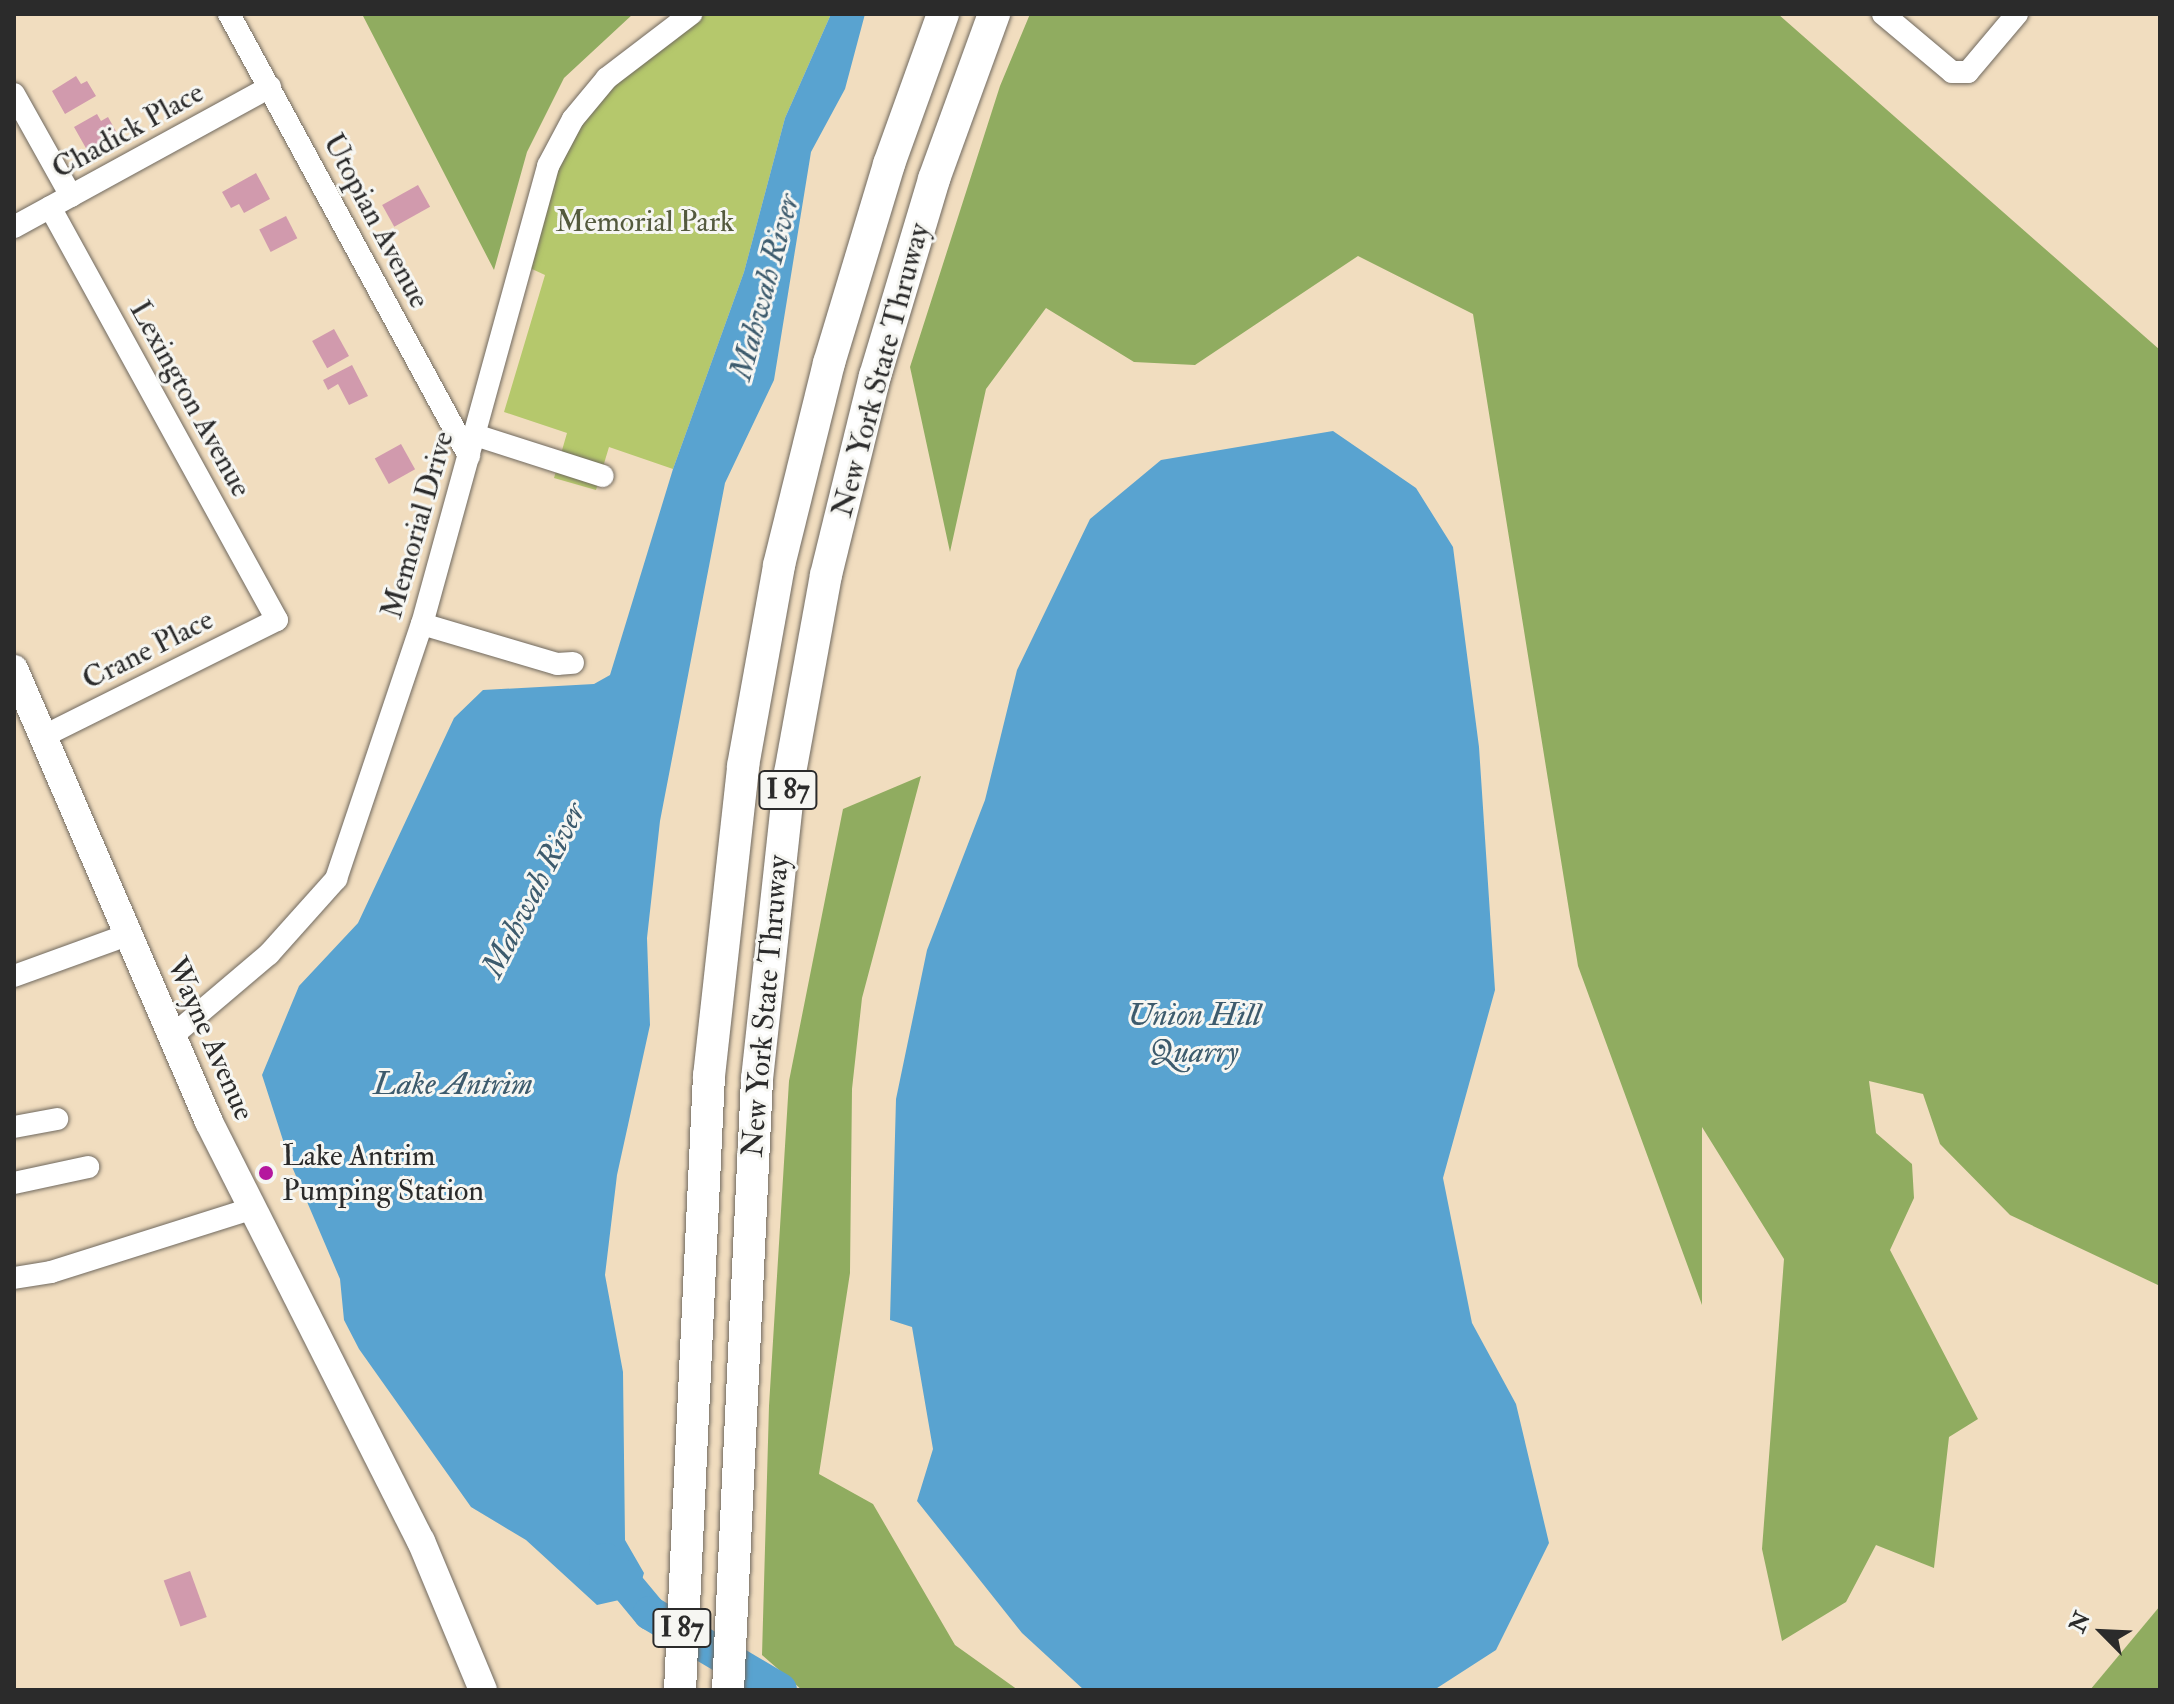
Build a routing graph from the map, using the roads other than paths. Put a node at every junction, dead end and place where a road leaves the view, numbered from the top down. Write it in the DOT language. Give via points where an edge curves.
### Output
graph roads {
  1 [pos="229,14"];
  2 [pos="691,14"];
  3 [pos="943,14"];
  4 [pos="994,14"];
  5 [pos="1883,14"];
  6 [pos="2017,14"];
  7 [pos="270,87"];
  8 [pos="14,94"];
  9 [pos="71,196"];
  10 [pos="50,207"];
  11 [pos="14,227"];
  12 [pos="472,446"];
  13 [pos="603,476"];
  14 [pos="277,620"];
  15 [pos="422,624"];
  16 [pos="573,663"];
  17 [pos="14,669"];
  18 [pos="46,735"];
  19 [pos="127,935"];
  20 [pos="14,976"];
  21 [pos="171,1037"];
  22 [pos="57,1119"];
  23 [pos="14,1127"];
  24 [pos="88,1167"];
  25 [pos="14,1183"];
  26 [pos="251,1209"];
  27 [pos="14,1278"];
  28 [pos="483,1690"];
  29 [pos="680,1690"];
  30 [pos="728,1690"];
  1 -- 7 [label="street, Utopian Avenue"];
  2 -- 12 [label="street, Memorial Drive" via="607,78 573,119 548,166"];
  3 -- 29 [label="highway, New York State Thruway / I 87" via="889,164 825,377 779,565 743,766 709,1076"];
  4 -- 30 [label="highway, New York State Thruway / I 87" via="934,179 875,376 826,575 790,773 757,1079"];
  5 -- 6 [label="street" via="1952,72 1968,72"];
  7 -- 9 [label="street, Chadick Place"];
  7 -- 12 [label="street, Utopian Avenue"];
  8 -- 9 [label="street"];
  9 -- 10 [label="street, Chadick Place"];
  10 -- 11 [label="street, Chadick Place"];
  10 -- 14 [label="street, Lexington Avenue"];
  12 -- 13 [label="street"];
  12 -- 15 [label="street, Memorial Drive"];
  14 -- 18 [label="street, Crane Place"];
  15 -- 16 [label="street" via="557,664"];
  15 -- 21 [label="street, Memorial Drive" via="336,879 269,954"];
  17 -- 18 [label="main road, Wayne Avenue"];
  18 -- 19 [label="main road, Wayne Avenue"];
  19 -- 20 [label="street"];
  19 -- 21 [label="main road, Wayne Avenue"];
  21 -- 26 [label="main road, Wayne Avenue"];
  22 -- 23 [label="street"];
  24 -- 25 [label="street"];
  26 -- 27 [label="street" via="51,1272"];
  26 -- 28 [label="main road, Wayne Avenue" via="421,1541"];
}
